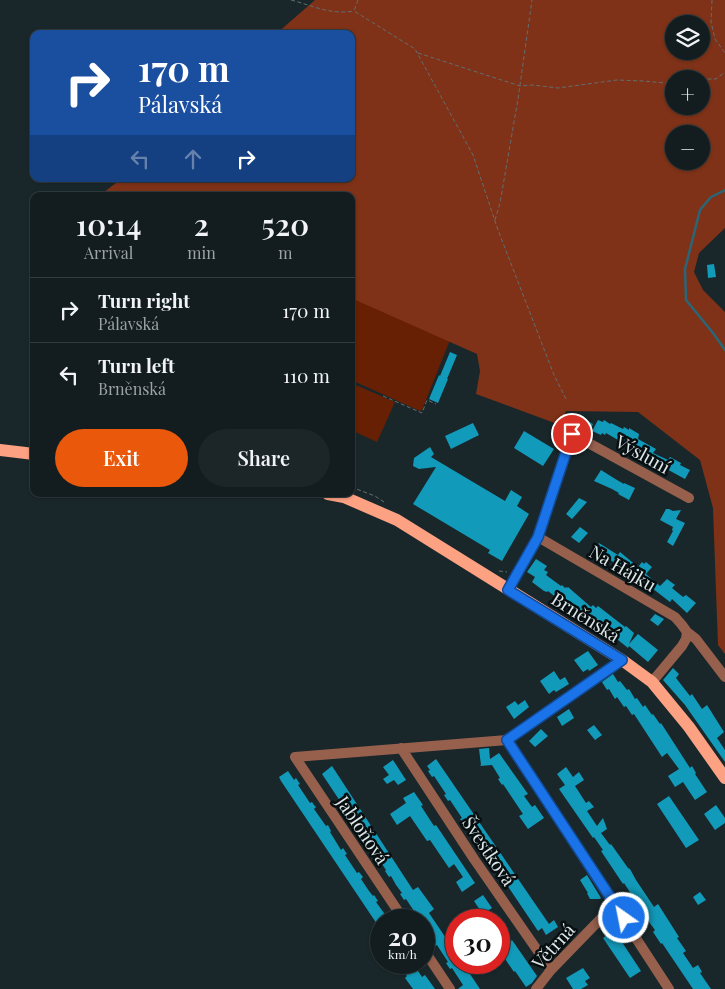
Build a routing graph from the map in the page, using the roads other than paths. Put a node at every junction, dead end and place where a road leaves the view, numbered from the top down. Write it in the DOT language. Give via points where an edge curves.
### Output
graph roads {
  1 [pos="0,450"];
  2 [pos="30,454"];
  3 [pos="344,497"];
  4 [pos="689,498"];
  5 [pos="538,537"];
  6 [pos="503,587"];
  7 [pos="687,632"];
  8 [pos="622,660"];
  9 [pos="725,676"];
  10 [pos="652,682"];
  11 [pos="507,740"];
  12 [pos="401,748"];
  13 [pos="725,778"];
  14 [pos="615,904"];
  15 [pos="397,909"];
  16 [pos="435,966"];
  17 [pos="551,970"];
  18 [pos="450,989"];
  19 [pos="536,989"];
  20 [pos="669,989"];
  1 -- 2 [label="main road"];
  3 -- 6 [label="main road, Brněnská" via="397,520"];
  4 -- 5 [label="street, Výsluní" via="572,434"];
  5 -- 6 [label="street"];
  5 -- 7 [label="street, Na Hájku" via="675,617"];
  6 -- 8 [label="main road, Brněnská"];
  7 -- 9 [label="street, Na Hájku"];
  7 -- 10 [label="street" via="682,646"];
  8 -- 10 [label="main road, Brněnská"];
  8 -- 11 [label="street"];
  10 -- 13 [label="main road, Brněnská"];
  11 -- 12 [label="street"];
  11 -- 14 [label="street"];
  12 -- 15 [label="street, Jabloňová" via="295,758"];
  12 -- 17 [label="street, Švestková"];
  14 -- 17 [label="street, Větrná"];
  14 -- 20 [label="street"];
  16 -- 18 [label="street"];
  17 -- 19 [label="street, Větrná"];
}
